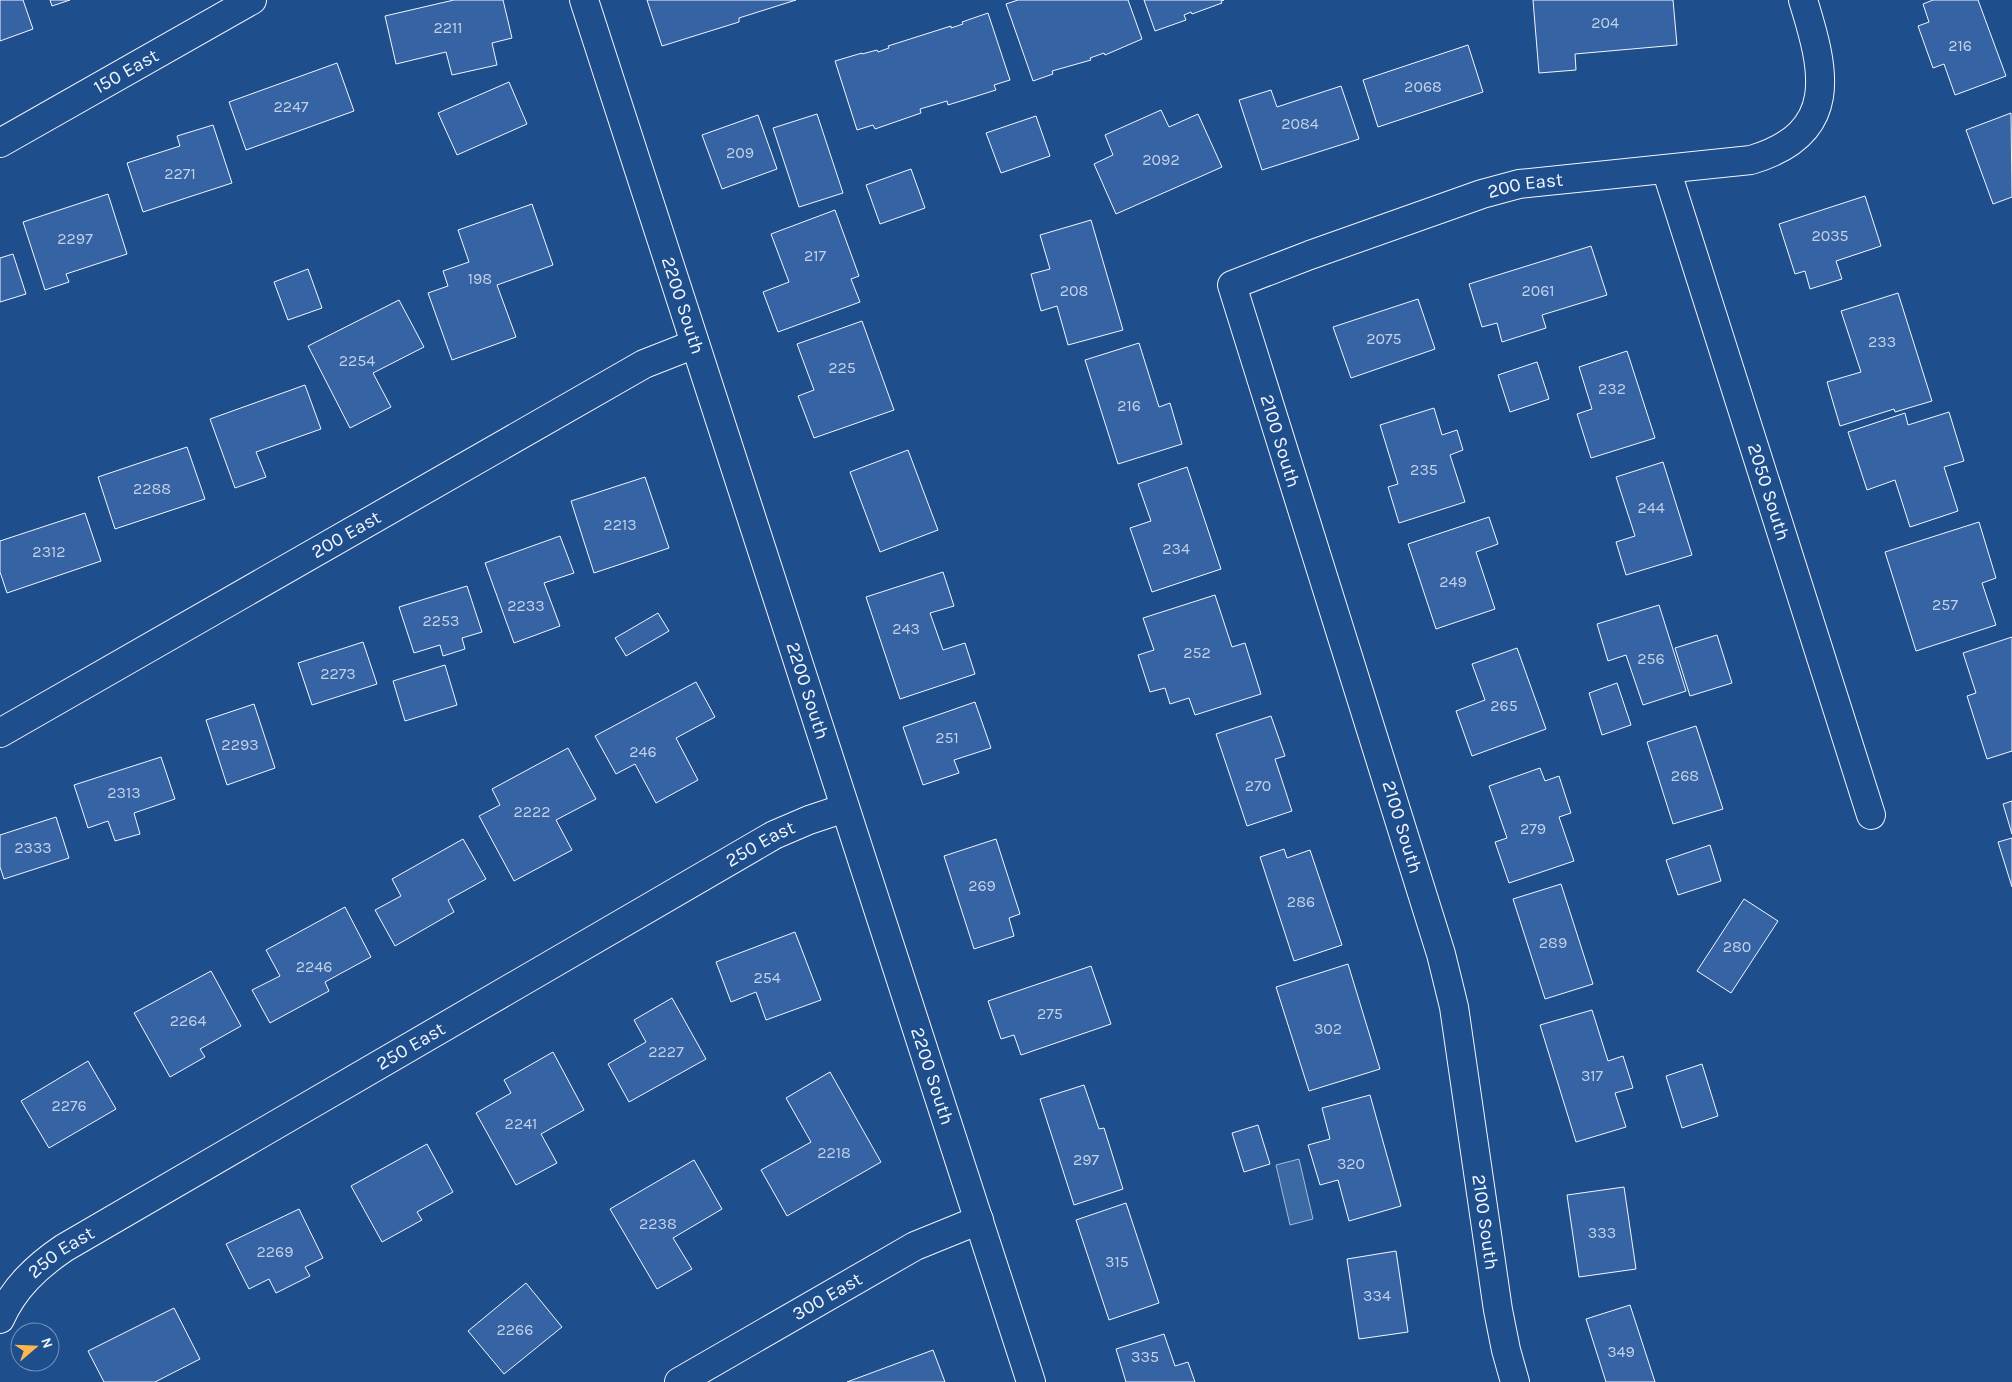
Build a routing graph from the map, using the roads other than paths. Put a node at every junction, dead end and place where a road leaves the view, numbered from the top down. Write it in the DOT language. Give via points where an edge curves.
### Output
graph roads {
  1 [pos="252,0"];
  2 [pos="584,0"];
  3 [pos="1803,0"];
  4 [pos="0,143"];
  5 [pos="1666,169"];
  6 [pos="1232,286"];
  7 [pos="695,344"];
  8 [pos="0,734"];
  9 [pos="845,808"];
  10 [pos="1871,815"];
  11 [pos="979,1220"];
  12 [pos="0,1319"];
  13 [pos="679,1382"];
  14 [pos="1031,1382"];
  15 [pos="1516,1382"];
  1 -- 4 [label="street, 150 East"];
  2 -- 7 [label="street, 2200 South"];
  3 -- 5 [label="street, 200 East" via="1821,66 1821,90 1805,129 1772,154 1751,160"];
  5 -- 6 [label="street, 200 East" via="1539,180 1501,188"];
  5 -- 10 [label="street, 2050 South"];
  6 -- 15 [label="street, 2100 South" via="1441,954 1454,1006 1498,1310"];
  7 -- 8 [label="street, 200 East" via="644,364"];
  7 -- 9 [label="street, 2200 South"];
  9 -- 11 [label="street, 2200 South"];
  9 -- 12 [label="street, 250 East" via="774,835 64,1248 27,1277"];
  11 -- 13 [label="street, 300 East" via="915,1246"];
  11 -- 14 [label="street, 2200 South"];
}
